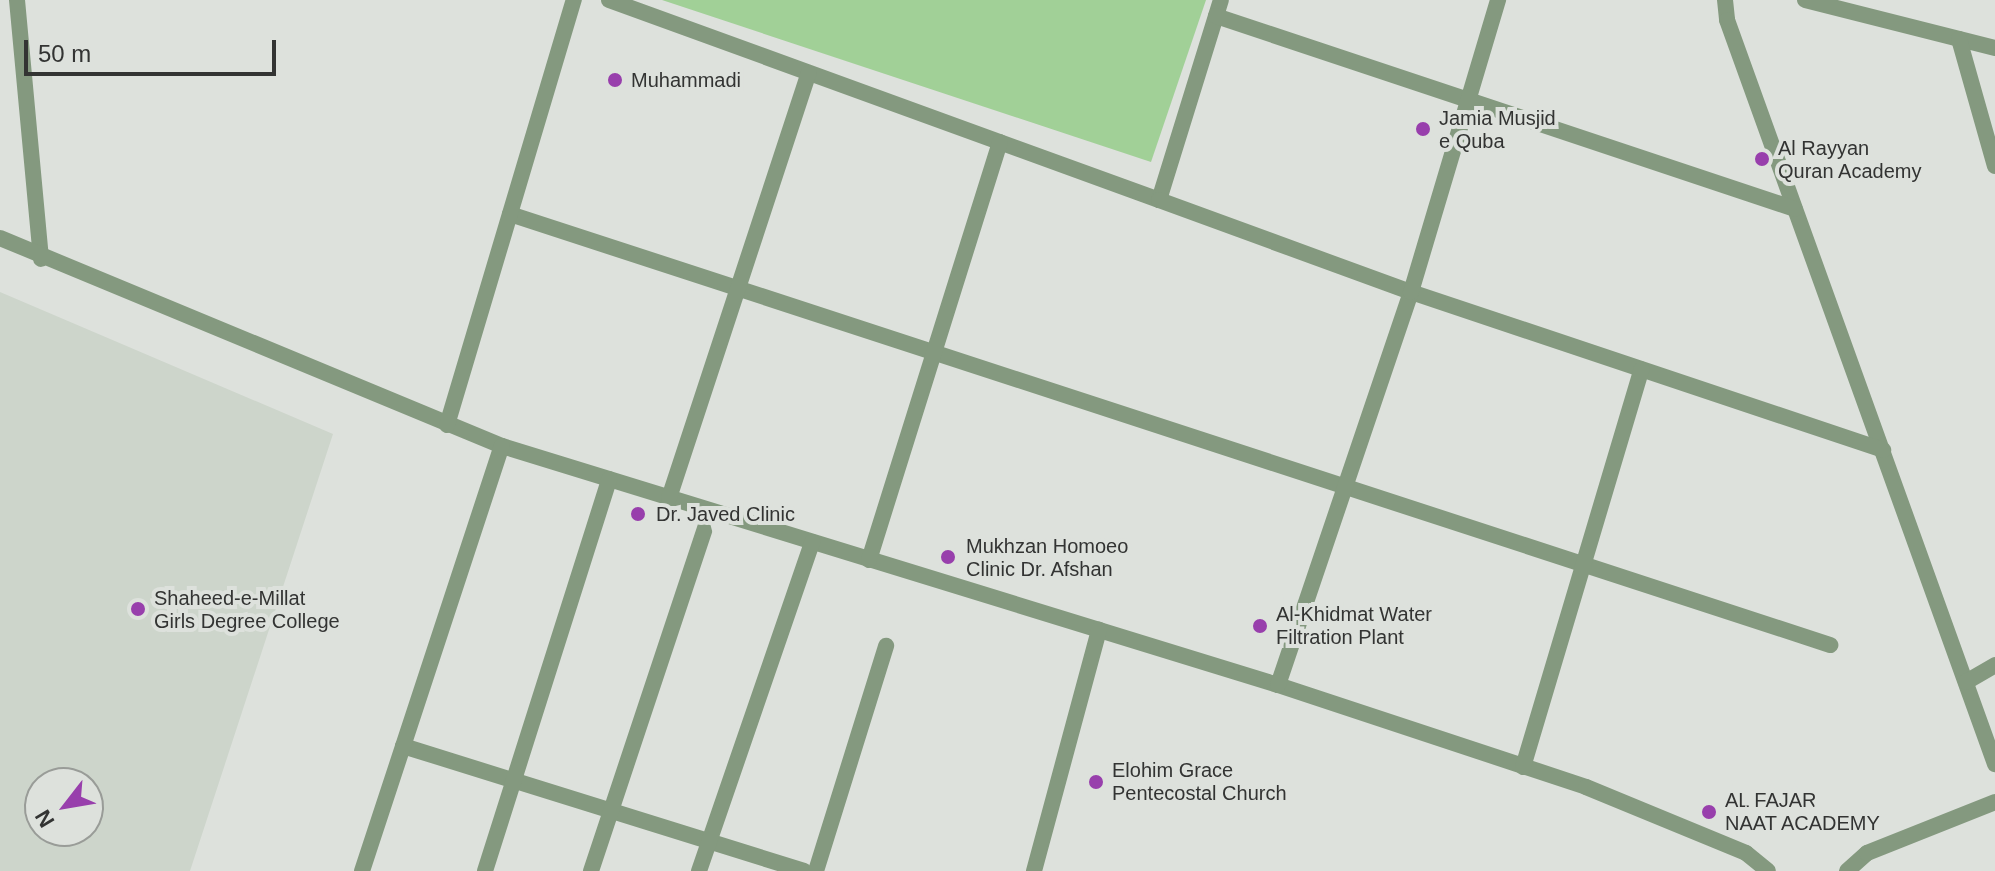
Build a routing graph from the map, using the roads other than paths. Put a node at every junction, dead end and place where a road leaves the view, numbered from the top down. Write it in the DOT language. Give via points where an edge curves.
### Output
graph roads {
  1 [pos="17,0"];
  2 [pos="574,0"];
  3 [pos="609,0"];
  4 [pos="1498,0"];
  5 [pos="1725,0"];
  6 [pos="1805,0"];
  7 [pos="1219,8"];
  8 [pos="1959,39"];
  9 [pos="1995,48"];
  10 [pos="809,73"];
  11 [pos="1470,97"];
  12 [pos="1000,142"];
  13 [pos="1995,166"];
  14 [pos="1159,200"];
  15 [pos="1795,209"];
  16 [pos="510,214"];
  17 [pos="0,238"];
  18 [pos="41,259"];
  19 [pos="737,291"];
  20 [pos="1411,292"];
  21 [pos="933,354"];
  22 [pos="1642,369"];
  23 [pos="447,425"];
  24 [pos="502,446"];
  25 [pos="1883,450"];
  26 [pos="609,479"];
  27 [pos="1345,487"];
  28 [pos="669,498"];
  29 [pos="711,511"];
  30 [pos="812,542"];
  31 [pos="869,560"];
  32 [pos="1581,564"];
  33 [pos="1099,630"];
  34 [pos="1830,645"];
  35 [pos="886,646"];
  36 [pos="1995,665"];
  37 [pos="1966,682"];
  38 [pos="1278,685"];
  39 [pos="403,746"];
  40 [pos="1995,764"];
  41 [pos="1523,767"];
  42 [pos="515,781"];
  43 [pos="1995,802"];
  44 [pos="610,811"];
  45 [pos="708,841"];
  46 [pos="362,871"];
  47 [pos="485,871"];
  48 [pos="591,871"];
  49 [pos="699,871"];
  50 [pos="804,871"];
  51 [pos="816,871"];
  52 [pos="1034,871"];
  53 [pos="1768,871"];
  54 [pos="1847,871"];
  1 -- 18 [label="street"];
  2 -- 16 [label="street"];
  3 -- 10 [label="street"];
  4 -- 11 [label="street"];
  5 -- 15 [label="street" via="1727,20"];
  6 -- 8 [label="street"];
  7 -- 11 [label="street"];
  7 -- 14 [label="street"];
  8 -- 9 [label="street"];
  8 -- 13 [label="street"];
  10 -- 12 [label="street"];
  10 -- 19 [label="street"];
  11 -- 15 [label="street"];
  11 -- 20 [label="street"];
  12 -- 14 [label="street"];
  12 -- 21 [label="street"];
  14 -- 20 [label="street"];
  15 -- 25 [label="street"];
  16 -- 19 [label="street"];
  16 -- 23 [label="street"];
  17 -- 18 [label="street"];
  18 -- 23 [label="street"];
  19 -- 21 [label="street"];
  19 -- 28 [label="street"];
  20 -- 22 [label="street"];
  20 -- 27 [label="street"];
  21 -- 27 [label="street"];
  21 -- 31 [label="street"];
  22 -- 25 [label="street"];
  22 -- 32 [label="street"];
  23 -- 24 [label="street"];
  24 -- 26 [label="street"];
  24 -- 39 [label="street"];
  25 -- 37 [label="street"];
  26 -- 28 [label="street"];
  26 -- 42 [label="street"];
  27 -- 32 [label="street"];
  27 -- 38 [label="street"];
  28 -- 29 [label="street"];
  29 -- 30 [label="street"];
  29 -- 44 [label="street"];
  30 -- 31 [label="street"];
  30 -- 45 [label="street"];
  31 -- 33 [label="street"];
  32 -- 34 [label="street"];
  32 -- 41 [label="street"];
  33 -- 38 [label="street"];
  33 -- 52 [label="street"];
  35 -- 51 [label="street"];
  36 -- 37 [label="street"];
  37 -- 40 [label="street"];
  38 -- 41 [label="street"];
  39 -- 42 [label="street"];
  39 -- 46 [label="street"];
  41 -- 53 [label="street" via="1746,853"];
  42 -- 44 [label="street"];
  42 -- 47 [label="street"];
  43 -- 54 [label="street" via="1867,853"];
  44 -- 45 [label="street"];
  44 -- 48 [label="street"];
  45 -- 49 [label="street"];
  45 -- 50 [label="street"];
}
